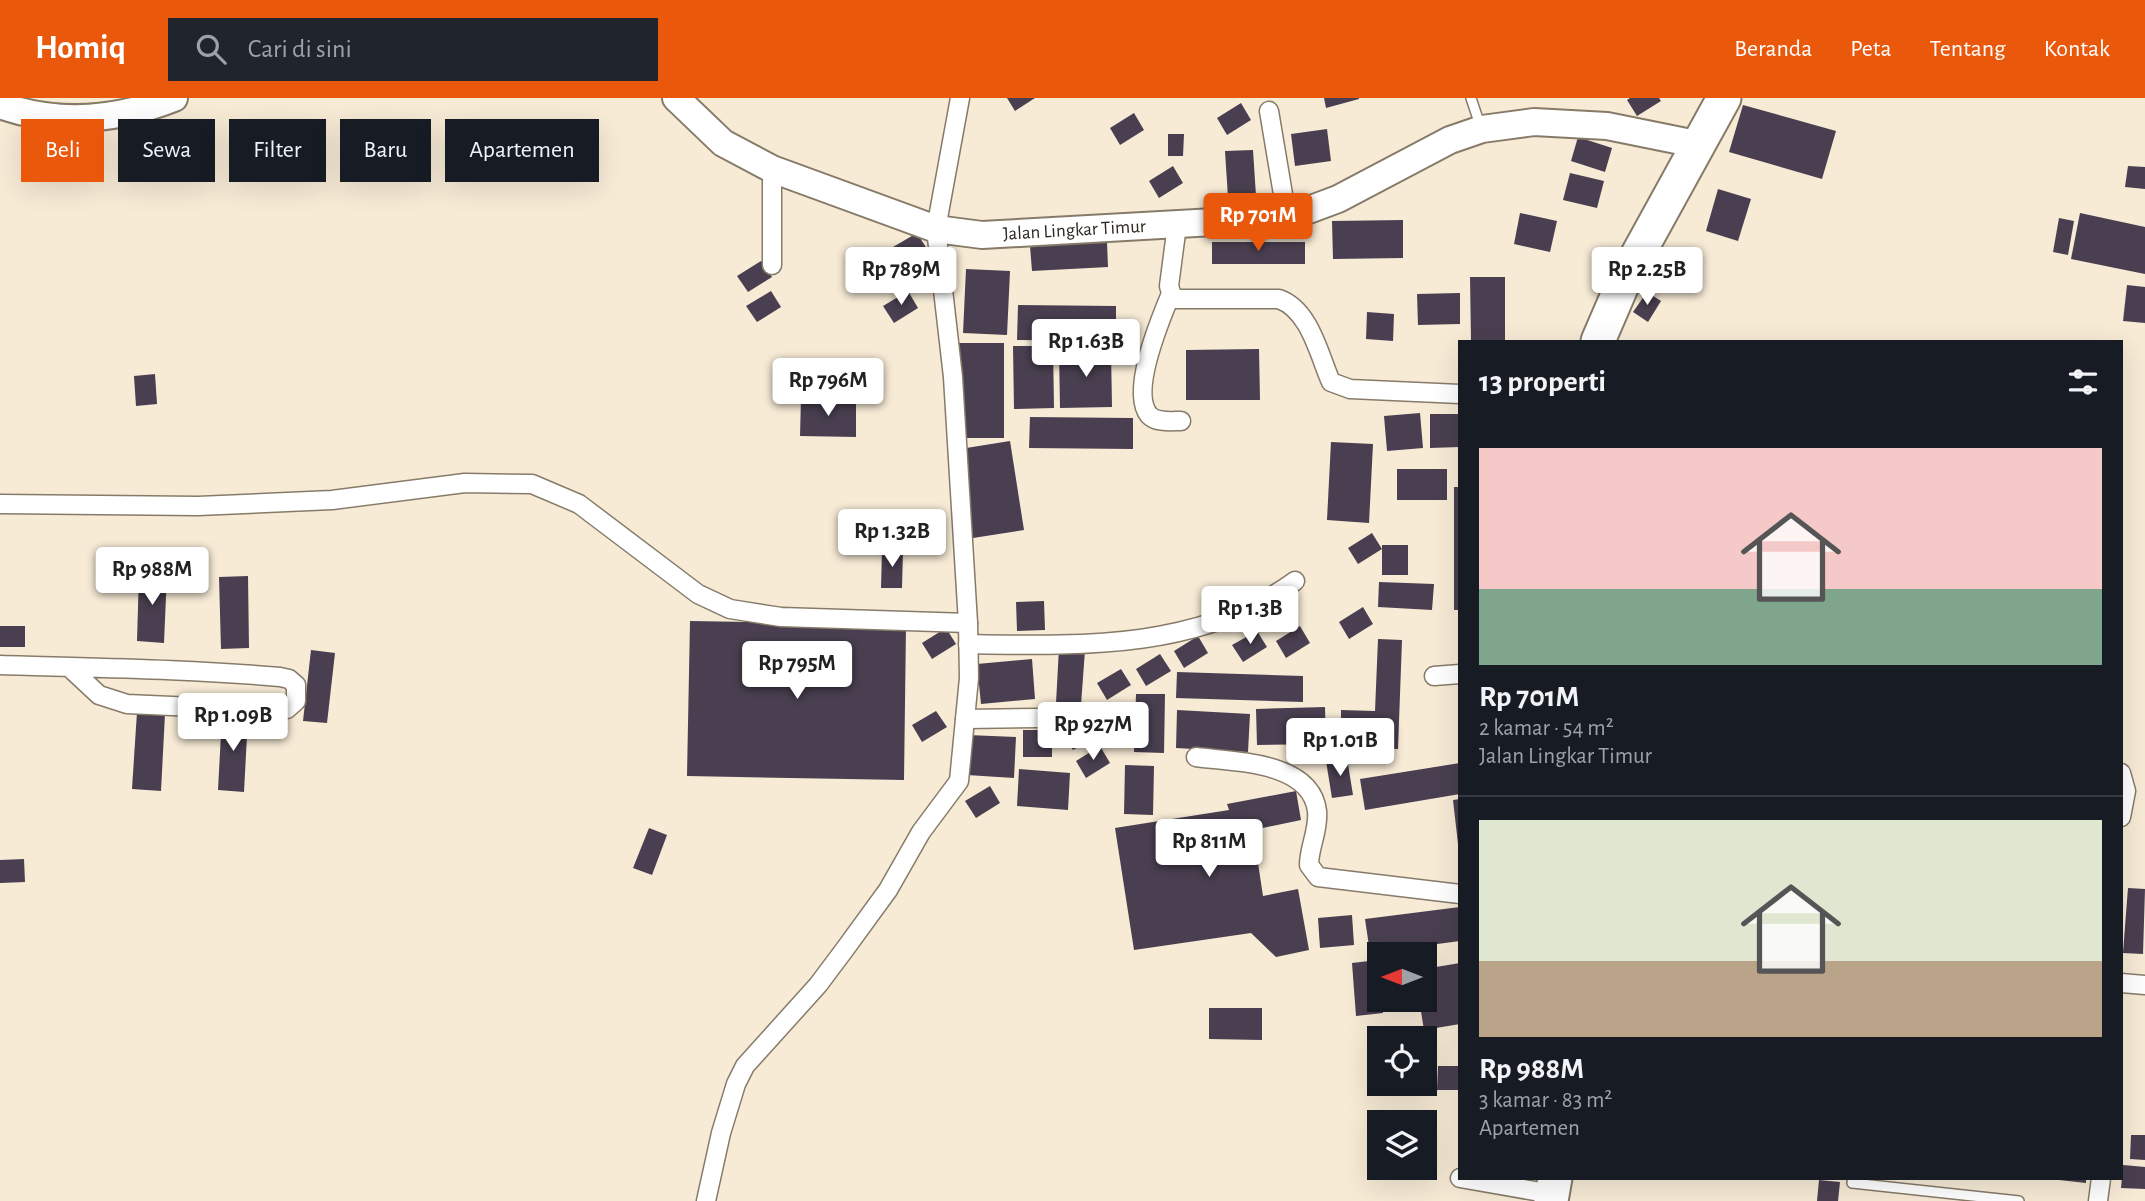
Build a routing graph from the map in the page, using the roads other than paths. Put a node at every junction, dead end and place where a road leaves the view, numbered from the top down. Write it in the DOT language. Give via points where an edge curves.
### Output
graph roads {
  1 [pos="174,98"];
  2 [pos="676,98"];
  3 [pos="960,98"];
  4 [pos="1471,98"];
  5 [pos="1724,98"];
  6 [pos="0,104"];
  7 [pos="1269,111"];
  8 [pos="1482,129"];
  9 [pos="1696,144"];
  10 [pos="772,169"];
  11 [pos="1286,218"];
  12 [pos="1177,225"];
  13 [pos="936,229"];
  14 [pos="772,265"];
  15 [pos="1170,296"];
  16 [pos="1598,340"];
  17 [pos="1458,394"];
  18 [pos="1181,421"];
  19 [pos="0,504"];
  20 [pos="1295,581"];
  21 [pos="968,623"];
  22 [pos="968,645"];
  23 [pos="0,665"];
  24 [pos="69,667"];
  25 [pos="1458,674"];
  26 [pos="1434,676"];
  27 [pos="1122,717"];
  28 [pos="965,719"];
  29 [pos="1196,757"];
  30 [pos="2123,780"];
  31 [pos="2123,807"];
  32 [pos="1458,894"];
  33 [pos="2123,983"];
  34 [pos="2145,985"];
  35 [pos="1474,1180"];
  36 [pos="1853,1180"];
  37 [pos="2101,1180"];
  38 [pos="1553,1191"];
  39 [pos="706,1201"];
  40 [pos="2019,1201"];
  41 [pos="2098,1201"];
  1 -- 6 [label="main road" via="113,116 67,118 41,117"];
  2 -- 10 [label="main road, Jalan Lingkar Timur" via="723,143"];
  3 -- 13 [label="street"];
  4 -- 8 [label="lane"];
  5 -- 9 [label="highway"];
  7 -- 11 [label="street"];
  8 -- 9 [label="main road, Jalan Lingkar Timur" via="1565,122"];
  8 -- 11 [label="main road, Jalan Lingkar Timur" via="1450,140 1338,199"];
  9 -- 16 [label="highway" via="1626,276"];
  10 -- 13 [label="main road, Jalan Lingkar Timur"];
  10 -- 14 [label="street"];
  11 -- 12 [label="main road, Jalan Lingkar Timur"];
  12 -- 13 [label="main road, Jalan Lingkar Timur" via="982,235"];
  12 -- 15 [label="street"];
  13 -- 21 [label="street" via="953,377"];
  15 -- 17 [label="street" via="1177,301 1269,298 1286,302 1307,325 1331,382 1350,389"];
  15 -- 18 [label="street" via="1151,344 1145,405 1158,420"];
  19 -- 21 [label="street" via="198,506 332,500 465,483 532,484 579,504 698,594 730,609 782,617"];
  20 -- 22 [label="street" via="1259,606 1172,634 1121,643"];
  21 -- 22 [label="street"];
  22 -- 28 [label="street"];
  23 -- 24 [label="street"];
  24 -- 24 [label="street" via="280,677 292,681 297,696 293,705 281,710 127,705 99,695"];
  25 -- 26 [label="street"];
  27 -- 28 [label="street"];
  28 -- 39 [label="street" via="958,781 839,958 744,1066 721,1133"];
  29 -- 32 [label="street" via="1263,767 1303,784 1317,810 1309,865 1318,877"];
  30 -- 31 [label="street"];
  33 -- 34 [label="street"];
  35 -- 38 [label="street"];
  36 -- 40 [label="lane"];
  37 -- 41 [label="street"];
}
